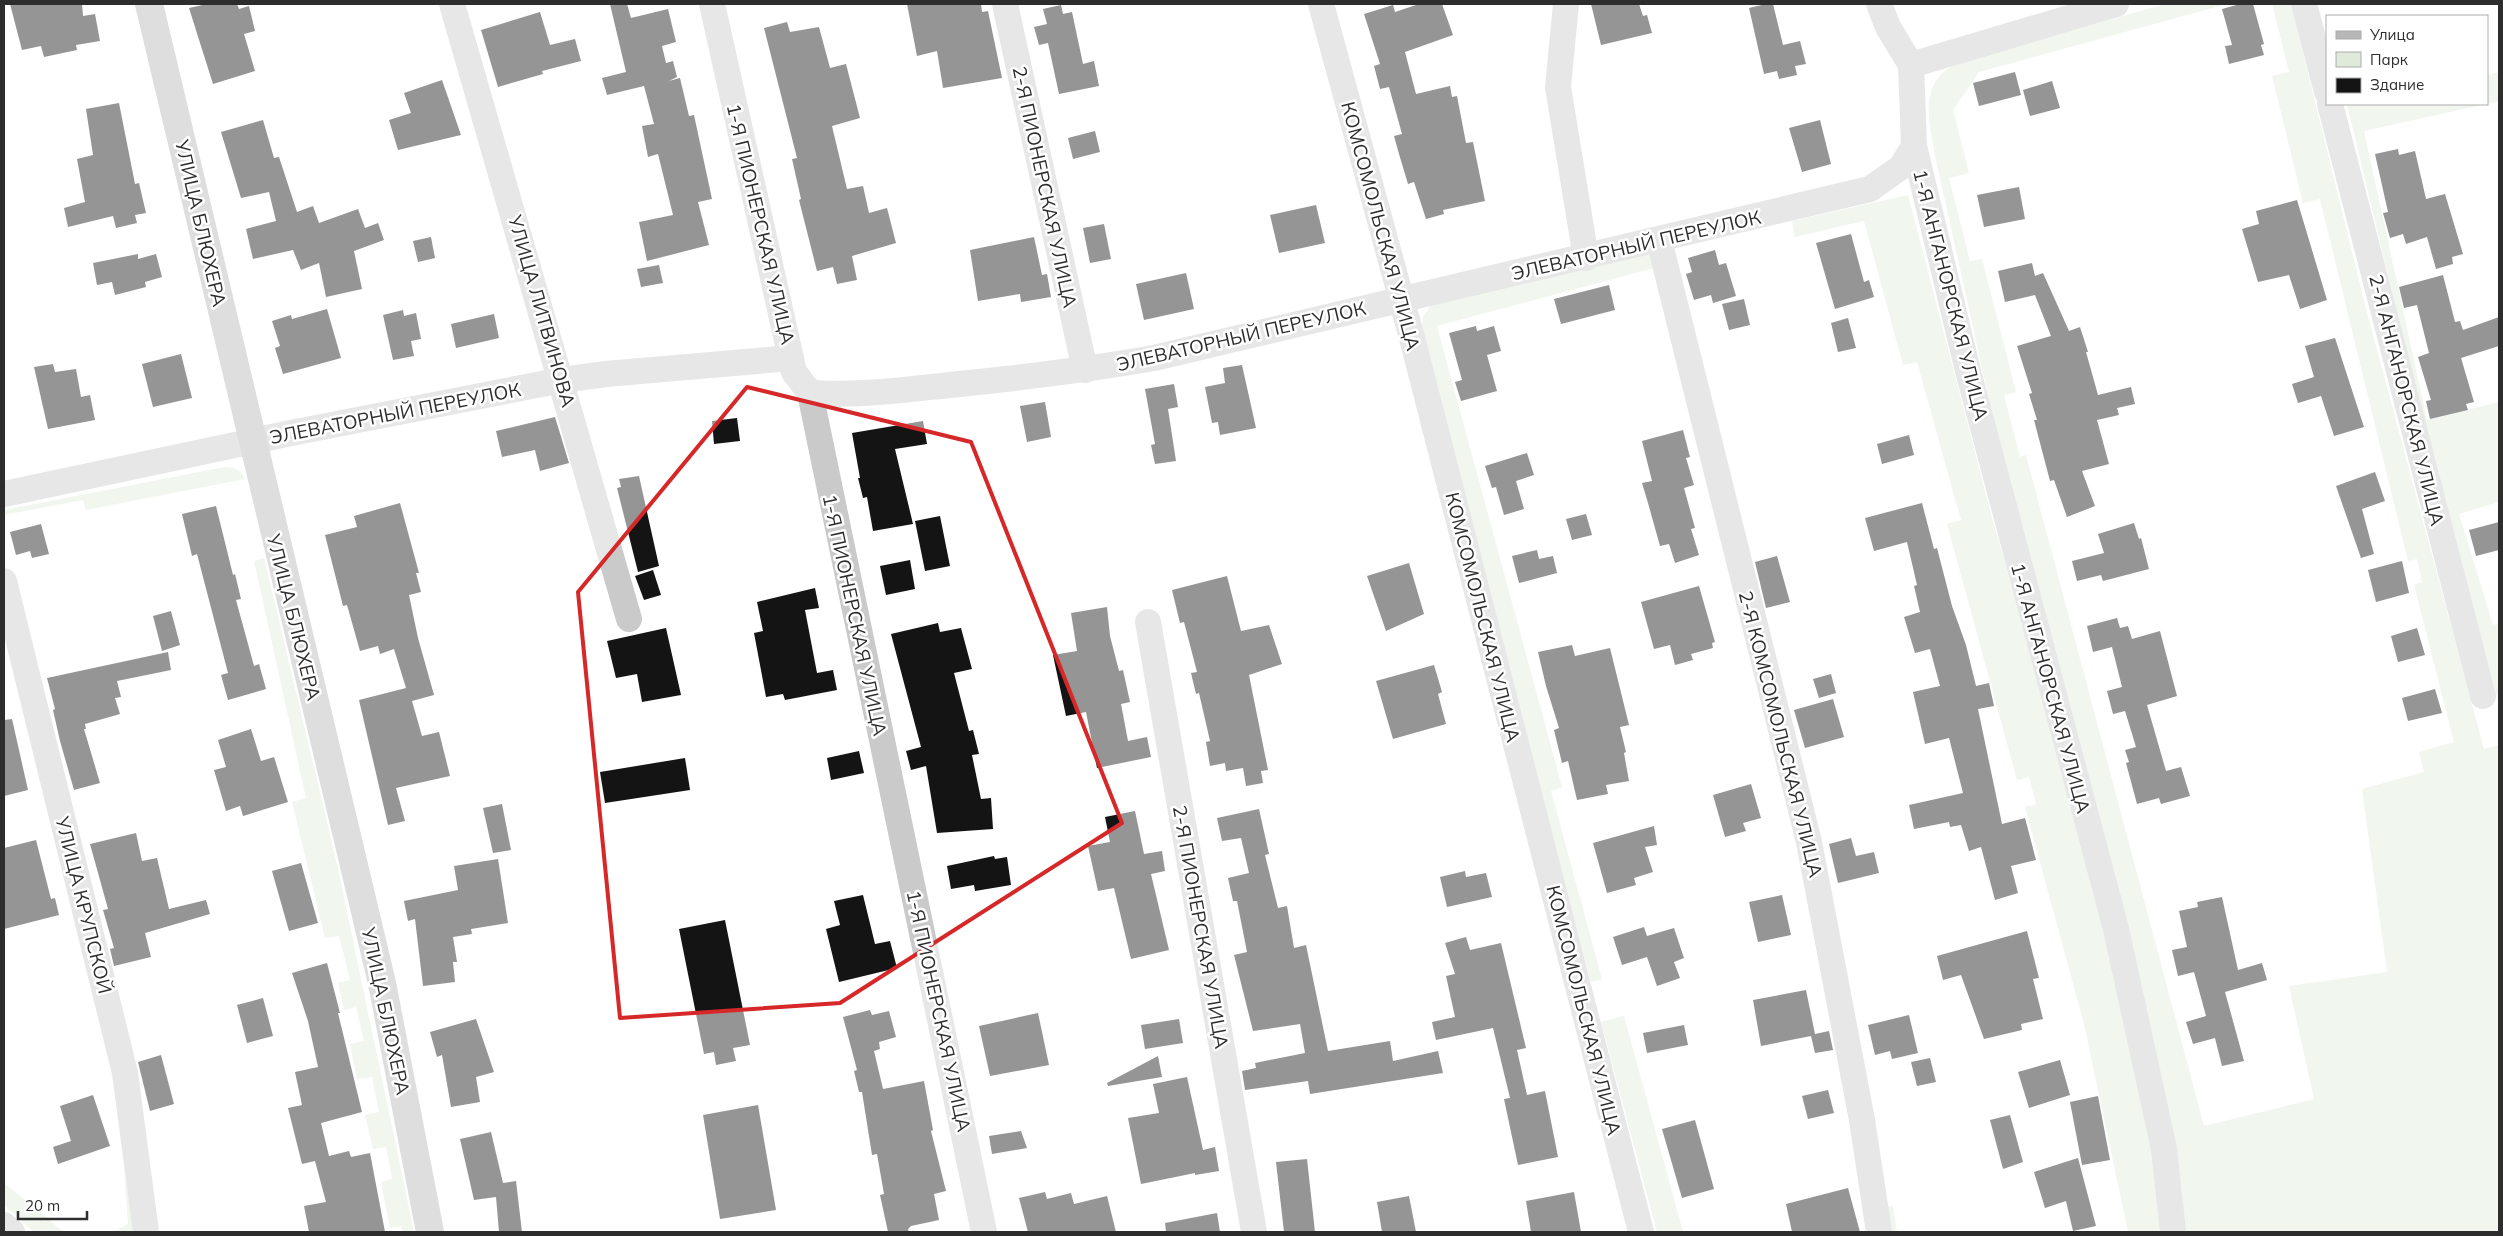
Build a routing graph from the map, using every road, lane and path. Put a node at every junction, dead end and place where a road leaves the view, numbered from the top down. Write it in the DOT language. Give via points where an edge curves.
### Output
graph roads {
  1 [pos="149,4"];
  2 [pos="452,4"];
  3 [pos="712,4"];
  4 [pos="1005,4"];
  5 [pos="1321,4"];
  6 [pos="1566,4"];
  7 [pos="1878,4"];
  8 [pos="2116,4"];
  9 [pos="2304,4"];
  10 [pos="1911,65"];
  11 [pos="2326,88"];
  12 [pos="2330,105"];
  13 [pos="1914,146"];
  14 [pos="1870,189"];
  15 [pos="1659,240"];
  16 [pos="1586,258"];
  17 [pos="1400,299"];
  18 [pos="791,358"];
  19 [pos="1086,370"];
  20 [pos="562,380"];
  21 [pos="810,393"];
  22 [pos="252,441"];
  23 [pos="4,494"];
  24 [pos="4,581"];
  25 [pos="629,619"];
  26 [pos="1148,622"];
  27 [pos="2483,696"];
  28 [pos="4,1225"];
  29 [pos="12,1232"];
  30 [pos="146,1232"];
  31 [pos="430,1232"];
  32 [pos="984,1232"];
  33 [pos="1254,1232"];
  34 [pos="1641,1232"];
  35 [pos="1879,1232"];
  36 [pos="2173,1232"];
  1 -- 22 [label="street, УЛИЦА БЛЮХЕРА"];
  2 -- 20 [label="street, УЛИЦА ЛИТВИНОВА"];
  3 -- 18 [label="street, 1-Я ПИОНЕРСКАЯ УЛИЦА"];
  4 -- 19 [label="street, 2-Я ПИОНЕРСКАЯ УЛИЦА"];
  5 -- 17 [label="street, КОМСОМОЛЬСКАЯ УЛИЦА"];
  6 -- 16 [label="street" via="1558,87"];
  7 -- 10 [label="street, 1-Я АНГАНОРСКАЯ УЛИЦА"];
  8 -- 10 [label="street"];
  9 -- 11 [label="street"];
  10 -- 13 [label="street, 1-Я АНГАНОРСКАЯ УЛИЦА"];
  12 -- 27 [label="street, 2-Я АНГАНОРСКАЯ УЛИЦА"];
  13 -- 14 [label="street, 1-Я АНГАНОРСКАЯ УЛИЦА" via="1901,167"];
  13 -- 36 [label="street, 1-Я АНГАНОРСКАЯ УЛИЦА" via="1976,400 2116,929 2164,1149"];
  14 -- 15 [label="street, ЭЛЕВАТОРНЫЙ ПЕРЕУЛОК"];
  15 -- 16 [label="street, ЭЛЕВАТОРНЫЙ ПЕРЕУЛОК"];
  15 -- 35 [label="street, 2-Я КОМСОМОЛЬСКАЯ УЛИЦА" via="1809,842 1862,1120"];
  16 -- 17 [label="street, ЭЛЕВАТОРНЫЙ ПЕРЕУЛОК"];
  17 -- 19 [label="street, ЭЛЕВАТОРНЫЙ ПЕРЕУЛОК" via="1154,358"];
  17 -- 34 [label="street, КОМСОМОЛЬСКАЯ УЛИЦА"];
  18 -- 20 [label="street, ЭЛЕВАТОРНЫЙ ПЕРЕУЛОК"];
  18 -- 21 [label="street, 1-Я ПИОНЕРСКАЯ УЛИЦА" via="794,372"];
  19 -- 21 [label="street, ЭЛЕВАТОРНЫЙ ПЕРЕУЛОК" via="867,394"];
  20 -- 22 [label="street, ЭЛЕВАТОРНЫЙ ПЕРЕУЛОК"];
  20 -- 25 [label="street, УЛИЦА ЛИТВИНОВА"];
  21 -- 32 [label="street, 1-Я ПИОНЕРСКАЯ УЛИЦА"];
  22 -- 23 [label="street, ЭЛЕВАТОРНЫЙ ПЕРЕУЛОК"];
  22 -- 31 [label="street, УЛИЦА БЛЮХЕРА" via="382,983"];
  24 -- 30 [label="street, УЛИЦА КРУПСКОЙ" via="126,1073"];
  26 -- 33 [label="street, 2-Я ПИОНЕРСКАЯ УЛИЦА"];
  28 -- 29 [label="street"];
}
